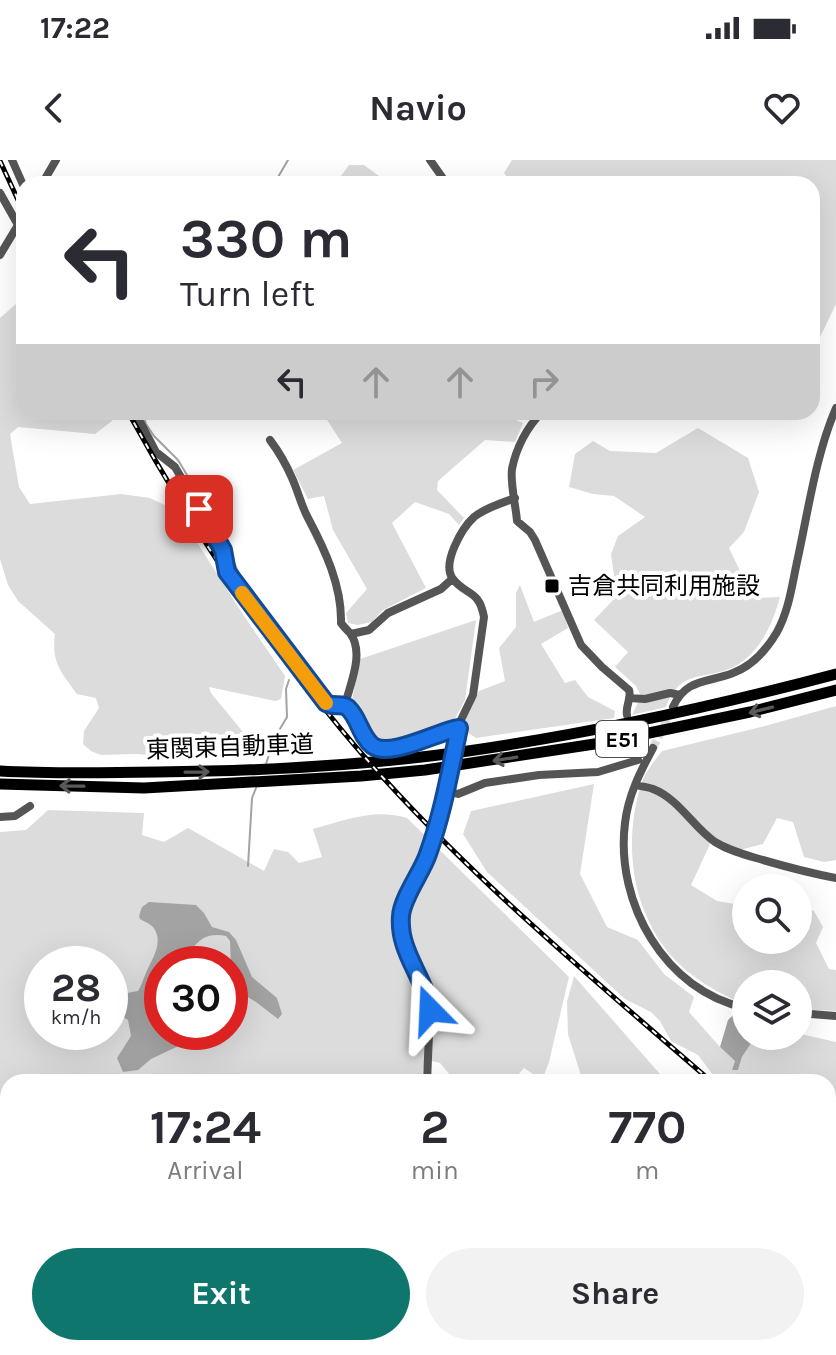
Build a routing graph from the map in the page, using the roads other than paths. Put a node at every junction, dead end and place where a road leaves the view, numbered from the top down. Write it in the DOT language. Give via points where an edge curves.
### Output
graph roads {
  1 [pos="0,193"];
  2 [pos="16,221"];
  3 [pos="16,228"];
  4 [pos="0,255"];
  5 [pos="836,408"];
  6 [pos="138,420"];
  7 [pos="534,420"];
  8 [pos="270,440"];
  9 [pos="515,498"];
  10 [pos="452,579"];
  11 [pos="351,634"];
  12 [pos="836,672"];
  13 [pos="836,690"];
  14 [pos="680,695"];
  15 [pos="629,698"];
  16 [pos="345,705"];
  17 [pos="673,707"];
  18 [pos="627,715"];
  19 [pos="458,729"];
  20 [pos="653,748"];
  21 [pos="639,760"];
  22 [pos="0,771"];
  23 [pos="326,772"];
  24 [pos="0,784"];
  25 [pos="635,785"];
  26 [pos="448,789"];
  27 [pos="30,806"];
  28 [pos="0,817"];
  29 [pos="836,878"];
  30 [pos="732,1004"];
  31 [pos="812,1014"];
  32 [pos="836,1016"];
  33 [pos="427,1074"];
  1 -- 2 [label="street"];
  3 -- 4 [label="street"];
  5 -- 14 [label="street" via="777,632 749,665 691,685"];
  6 -- 16 [label="street" via="156,452 175,467 221,546 227,572 326,703"];
  7 -- 9 [label="street" via="511,471"];
  8 -- 11 [label="street" via="321,541 341,623"];
  9 -- 10 [label="street" via="478,514 464,529 450,560"];
  9 -- 15 [label="street" via="517,521 535,540 578,641 629,690"];
  10 -- 11 [label="street" via="388,613 369,630"];
  10 -- 19 [label="street" via="478,600 484,617 473,695"];
  11 -- 16 [label="street" via="356,656"];
  12 -- 23 [label="highway, 東関東自動車道 / E51" via="638,722"];
  13 -- 23 [label="highway, 東関東自動車道 / E51, one-way" via="738,715 508,759 361,776"];
  14 -- 15 [label="street"];
  14 -- 17 [label="street"];
  15 -- 18 [label="street"];
  16 -- 19 [label="street" via="368,741 381,749"];
  19 -- 26 [label="street"];
  20 -- 21 [label="street"];
  21 -- 25 [label="street"];
  21 -- 26 [label="street" via="598,772 485,783 458,794"];
  22 -- 23 [label="highway, 東関東自動車道 / E51, one-way"];
  23 -- 24 [label="highway, 東関東自動車道 / E51, one-way" via="144,788"];
  25 -- 29 [label="street" via="665,796 701,832 734,852"];
  25 -- 30 [label="street" via="623,839 627,886 637,916 655,945 689,981"];
  26 -- 33 [label="street" via="427,858 401,914 405,951 428,997"];
  27 -- 28 [label="street" via="15,816"];
  31 -- 32 [label="street"];
}
